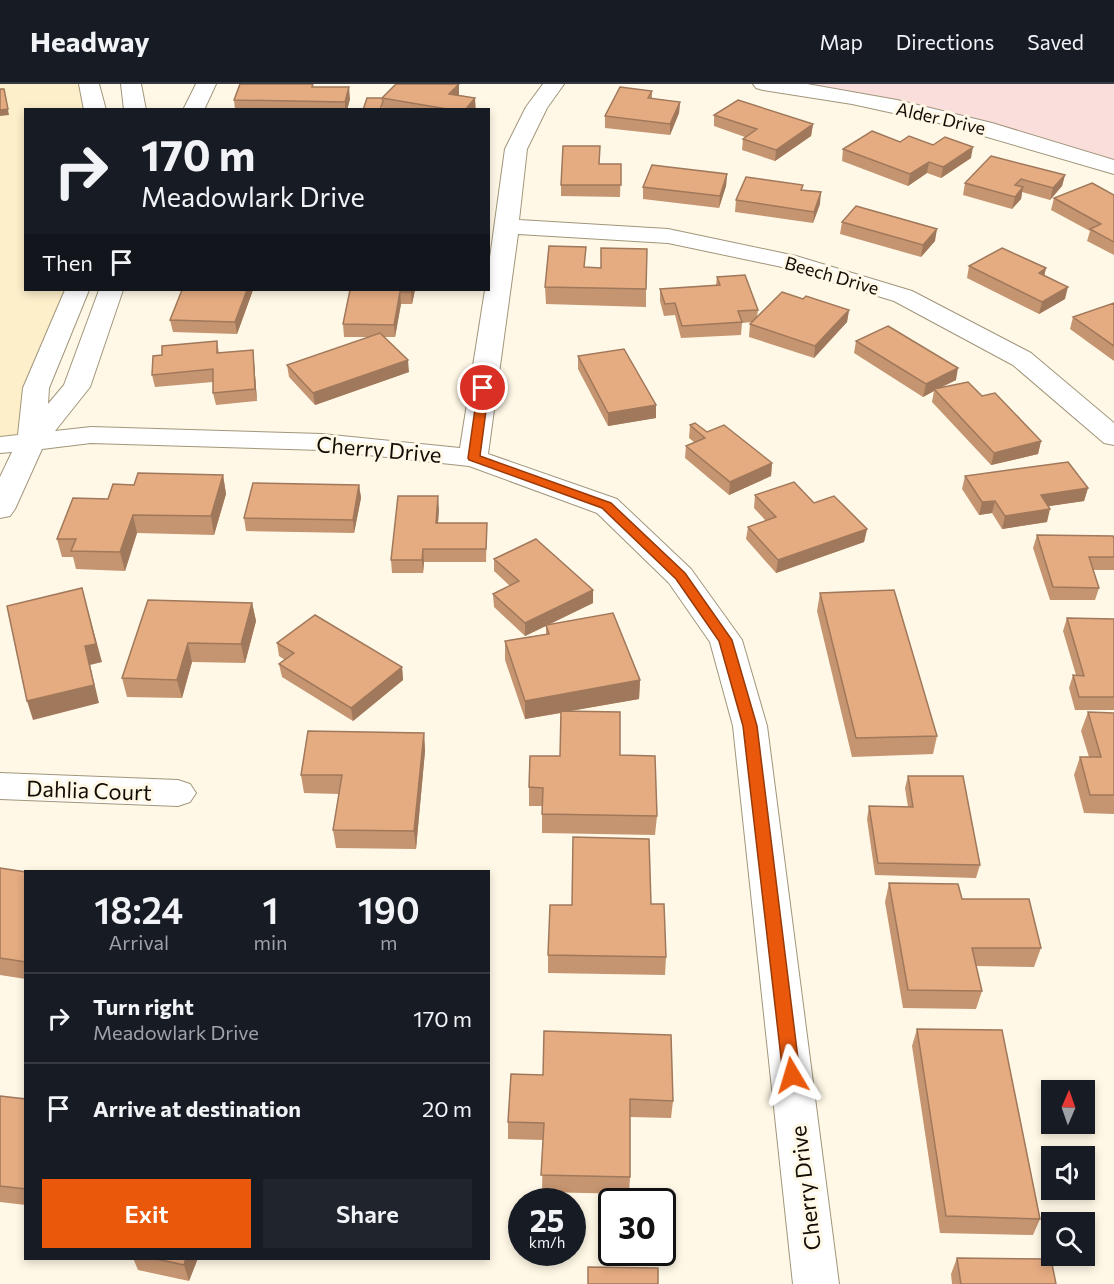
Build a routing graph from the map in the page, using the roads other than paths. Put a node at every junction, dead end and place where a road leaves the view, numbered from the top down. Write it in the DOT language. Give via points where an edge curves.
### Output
graph roads {
  1 [pos="89,84"];
  2 [pos="131,84"];
  3 [pos="207,84"];
  4 [pos="554,84"];
  5 [pos="763,84"];
  6 [pos="95,108"];
  7 [pos="135,108"];
  8 [pos="194,108"];
  9 [pos="1114,167"];
  10 [pos="507,226"];
  11 [pos="77,291"];
  12 [pos="111,291"];
  13 [pos="1114,437"];
  14 [pos="15,443"];
  15 [pos="473,458"];
  16 [pos="0,509"];
  17 [pos="0,786"];
  18 [pos="178,794"];
  19 [pos="816,1284"];
  1 -- 6 [label="street"];
  2 -- 7 [label="street"];
  3 -- 8 [label="street"];
  4 -- 10 [label="street" via="537,106 516,149"];
  5 -- 9 [label="street, Alder Drive" via="944,117"];
  10 -- 13 [label="street, Beech Drive" via="668,236 787,261 903,296 1022,359"];
  10 -- 15 [label="street"];
  11 -- 14 [label="street"];
  12 -- 14 [label="street" via="76,387"];
  14 -- 15 [label="street, Cherry Drive" via="91,435 310,442"];
  14 -- 16 [label="street"];
  15 -- 19 [label="street, Cherry Drive" via="607,506 681,576 726,640 750,726"];
  17 -- 18 [label="street, Dahlia Court"];
}
